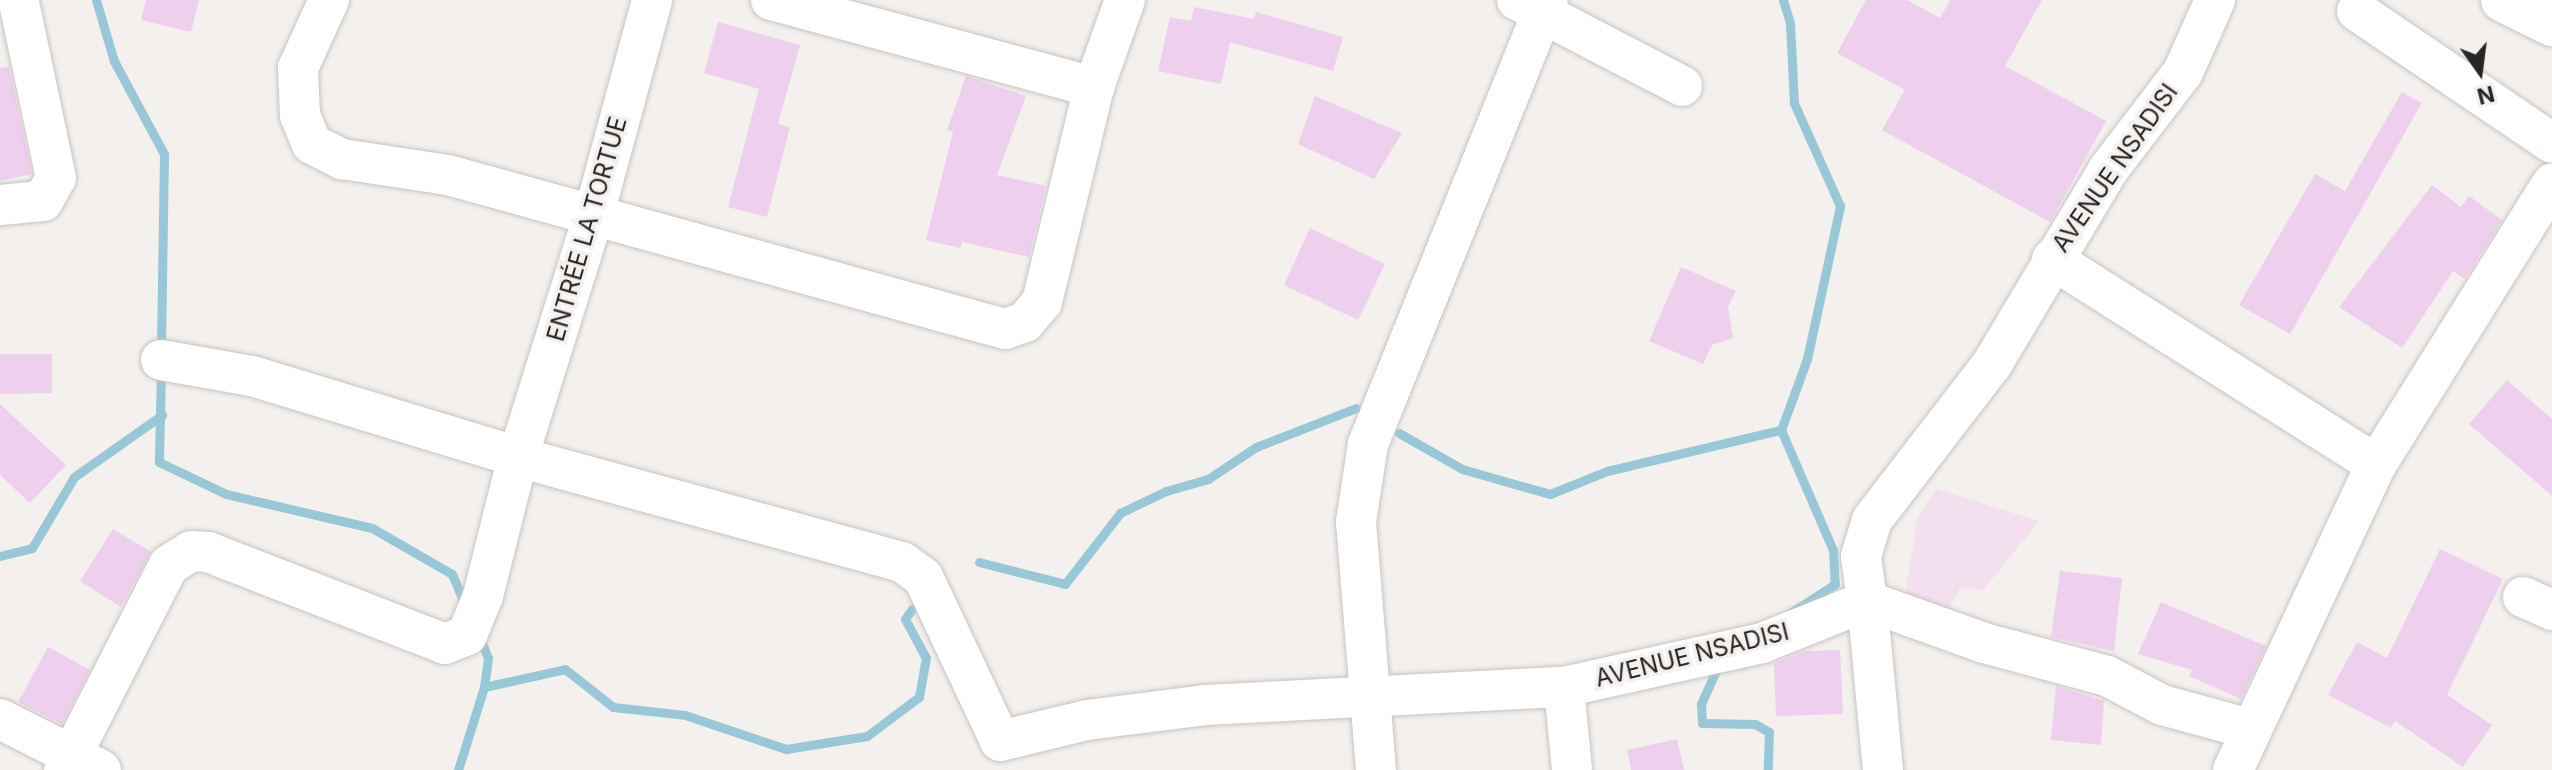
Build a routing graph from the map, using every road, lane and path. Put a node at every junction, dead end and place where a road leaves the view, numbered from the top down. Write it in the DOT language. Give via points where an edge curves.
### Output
graph roads {
  1 [pos="329,0"];
  2 [pos="652,0"];
  3 [pos="771,0"];
  4 [pos="1125,0"];
  5 [pos="2215,0"];
  6 [pos="2503,0"];
  7 [pos="1536,4"];
  8 [pos="2352,4"];
  9 [pos="13,7"];
  10 [pos="2552,24"];
  11 [pos="1682,86"];
  12 [pos="1094,87"];
  13 [pos="2552,143"];
  14 [pos="2552,183"];
  15 [pos="0,205"];
  16 [pos="594,214"];
  17 [pos="2052,259"];
  18 [pos="161,360"];
  19 [pos="518,457"];
  20 [pos="2376,465"];
  21 [pos="1867,601"];
  22 [pos="1564,687"];
  23 [pos="1369,700"];
  24 [pos="0,719"];
  25 [pos="2250,729"];
  26 [pos="997,756"];
  27 [pos="80,764"];
  28 [pos="1376,770"];
  29 [pos="1572,770"];
  30 [pos="1883,770"];
  31 [pos="2233,770"];
  1 -- 16 [label="street" via="298,68 300,115 312,144 342,159 448,175"];
  2 -- 16 [label="street, ENTRÉE LA TORTUE"];
  3 -- 12 [label="street"];
  4 -- 12 [label="street"];
  5 -- 17 [label="street, AVENUE NSADISI" via="2183,72 2108,170"];
  6 -- 10 [label="highway"];
  7 -- 11 [label="street"];
  7 -- 23 [label="street" via="1368,444 1356,522"];
  8 -- 13 [label="street"];
  9 -- 15 [label="street" via="56,178 43,201"];
  12 -- 16 [label="street" via="1042,302 1025,322 1005,329"];
  14 -- 20 [label="street"];
  16 -- 19 [label="street, ENTRÉE LA TORTUE"];
  17 -- 20 [label="street"];
  17 -- 21 [label="street, AVENUE NSADISI" via="1992,364 1872,520 1861,556"];
  18 -- 19 [label="street" via="252,376"];
  19 -- 26 [label="street" via="902,562 923,577"];
  19 -- 27 [label="street, ENTRÉE LA TORTUE" via="483,596 467,635 445,644 208,552 191,551 169,565"];
  20 -- 25 [label="street"];
  21 -- 22 [label="street, AVENUE NSADISI" via="1762,643"];
  21 -- 25 [label="street" via="1984,643 2107,676 2162,705"];
  21 -- 30 [label="street"];
  22 -- 23 [label="street, AVENUE NSADISI"];
  22 -- 29 [label="street"];
  23 -- 26 [label="street, AVENUE NSADISI" via="1205,705 1087,720"];
  23 -- 28 [label="street"];
  24 -- 27 [label="street"];
  25 -- 31 [label="street"];
}
